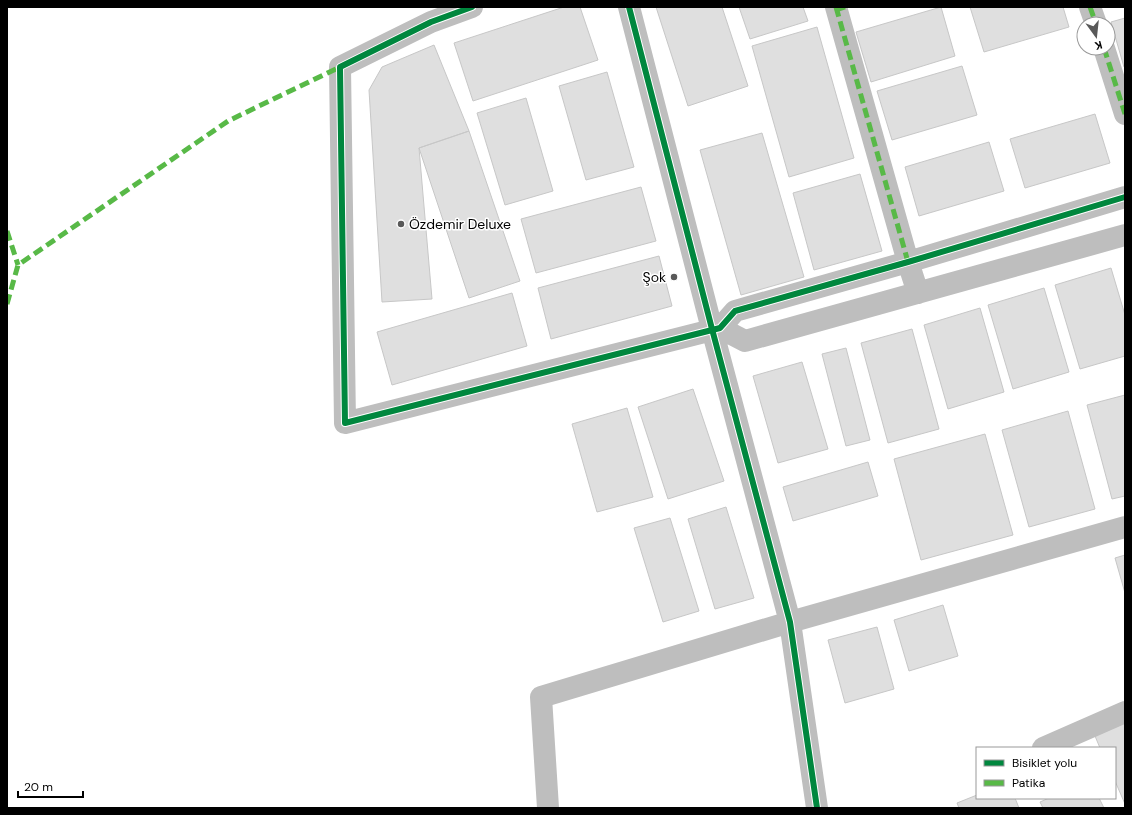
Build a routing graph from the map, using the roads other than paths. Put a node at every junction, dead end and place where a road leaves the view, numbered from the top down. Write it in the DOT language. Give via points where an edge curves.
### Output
graph roads {
  1 [pos="472,7"];
  2 [pos="629,7"];
  3 [pos="839,8"];
  4 [pos="1107,56"];
  5 [pos="1125,114"];
  6 [pos="1125,197"];
  7 [pos="1125,235"];
  8 [pos="908,262"];
  9 [pos="918,293"];
  10 [pos="716,328"];
  11 [pos="1125,527"];
  12 [pos="790,622"];
  13 [pos="1125,712"];
  14 [pos="1044,747"];
  15 [pos="548,808"];
  16 [pos="817,808"];
  1 -- 10 [label="street" via="432,22 340,67 346,423"];
  2 -- 10 [label="street"];
  3 -- 8 [label="street"];
  4 -- 5 [label="street"];
  6 -- 8 [label="street"];
  7 -- 9 [label="street"];
  8 -- 9 [label="street"];
  8 -- 10 [label="street" via="735,311"];
  9 -- 10 [label="street" via="745,341"];
  10 -- 12 [label="street"];
  11 -- 12 [label="street"];
  12 -- 15 [label="street" via="541,697"];
  12 -- 16 [label="street"];
  13 -- 14 [label="street"];
}
